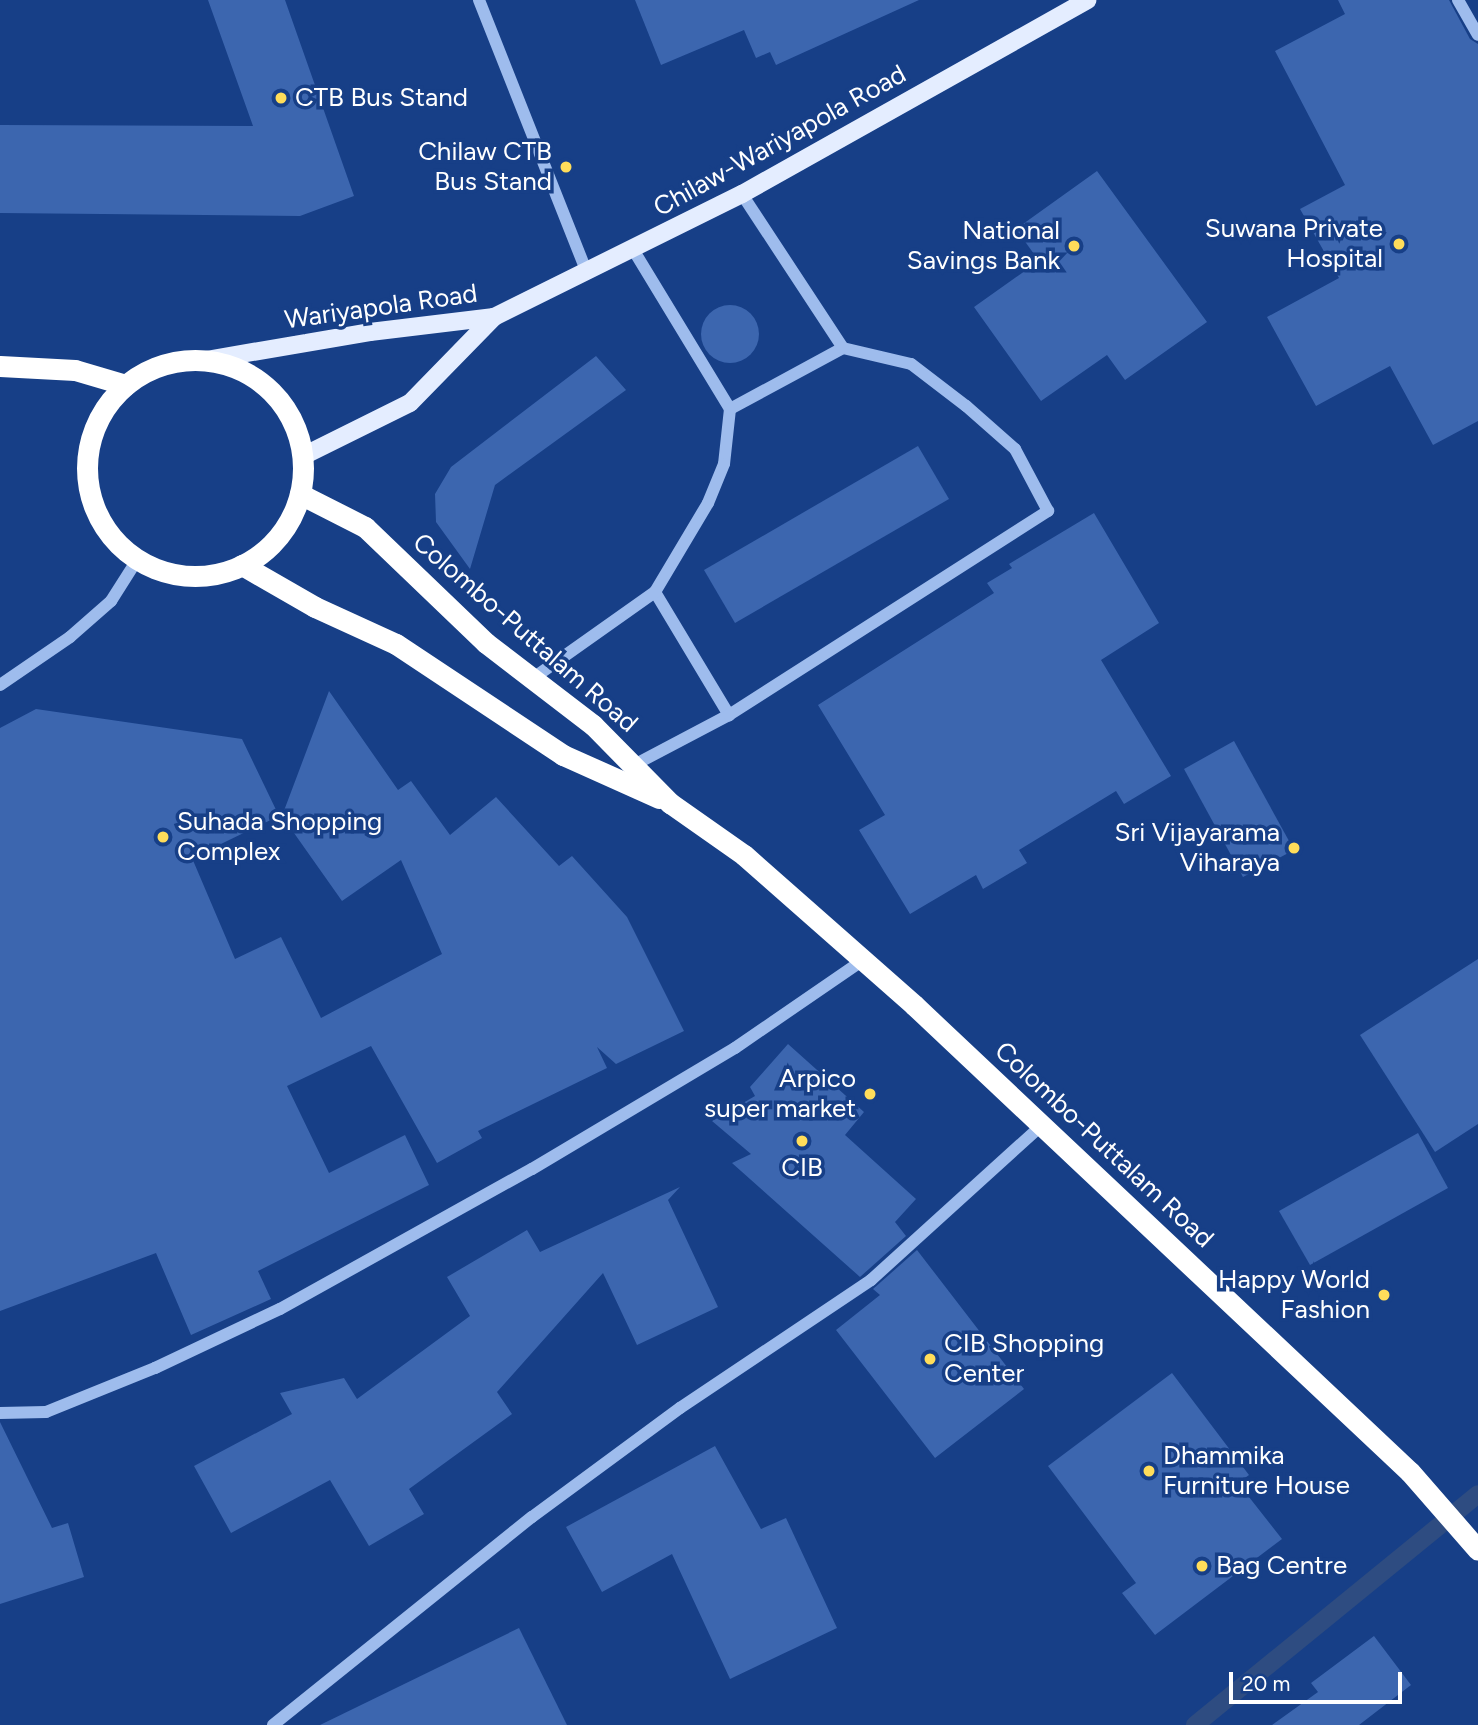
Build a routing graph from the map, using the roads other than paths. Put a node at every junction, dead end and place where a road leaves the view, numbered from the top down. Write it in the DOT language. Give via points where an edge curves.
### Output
graph roads {
  1 [pos="479,0"];
  2 [pos="1087,0"];
  3 [pos="1458,0"];
  4 [pos="1478,35"];
  5 [pos="742,194"];
  6 [pos="634,251"];
  7 [pos="587,273"];
  8 [pos="494,317"];
  9 [pos="843,348"];
  10 [pos="206,360"];
  11 [pos="0,366"];
  12 [pos="126,385"];
  13 [pos="730,409"];
  14 [pos="303,456"];
  15 [pos="300,495"];
  16 [pos="137,560"];
  17 [pos="242,565"];
  18 [pos="655,592"];
  19 [pos="532,679"];
  20 [pos="0,685"];
  21 [pos="729,715"];
  22 [pos="634,765"];
  23 [pos="670,803"];
  24 [pos="863,960"];
  25 [pos="1042,1125"];
  26 [pos="0,1413"];
  27 [pos="1478,1550"];
  28 [pos="272,1725"];
  1 -- 7 [label="street"];
  2 -- 5 [label="main road, Chilaw-Wariyapola Road"];
  3 -- 4 [label="street"];
  5 -- 6 [label="main road, Chilaw-Wariyapola Road"];
  5 -- 9 [label="street"];
  6 -- 7 [label="main road, Chilaw-Wariyapola Road"];
  6 -- 13 [label="street"];
  7 -- 8 [label="main road, Chilaw-Wariyapola Road"];
  8 -- 10 [label="main road, Wariyapola Road"];
  8 -- 14 [label="main road, Wariyapola Road" via="410,403"];
  9 -- 13 [label="street"];
  9 -- 21 [label="street" via="911,365 966,405 1015,449 1048,511"];
  10 -- 12 [label="highway" via="159,367"];
  10 -- 14 [label="highway" via="243,372 282,402 296,428"];
  11 -- 12 [label="highway" via="75,370"];
  12 -- 16 [label="highway" via="104,410 89,441 86,476 94,508 111,537"];
  13 -- 18 [label="street" via="724,464 708,503"];
  14 -- 15 [label="highway"];
  15 -- 17 [label="highway" via="288,523 268,547"];
  15 -- 19 [label="highway, Colombo-Puttalam Road" via="365,527 424,587"];
  16 -- 17 [label="highway" via="189,576"];
  16 -- 20 [label="street" via="111,601 70,637"];
  17 -- 23 [label="highway, Colombo-Puttalam Road" via="315,607 396,644 564,755"];
  18 -- 19 [label="street"];
  18 -- 21 [label="street"];
  19 -- 22 [label="highway, Colombo-Puttalam Road" via="593,725"];
  21 -- 22 [label="street"];
  22 -- 23 [label="highway, Colombo-Puttalam Road"];
  23 -- 24 [label="highway, Colombo-Puttalam Road" via="744,855"];
  24 -- 25 [label="highway, Colombo-Puttalam Road"];
  24 -- 26 [label="street" via="723,1055 532,1169 281,1309 46,1412"];
  25 -- 27 [label="highway, Colombo-Puttalam Road" via="1410,1472"];
  25 -- 28 [label="street" via="871,1280 680,1408 532,1517"];
}
